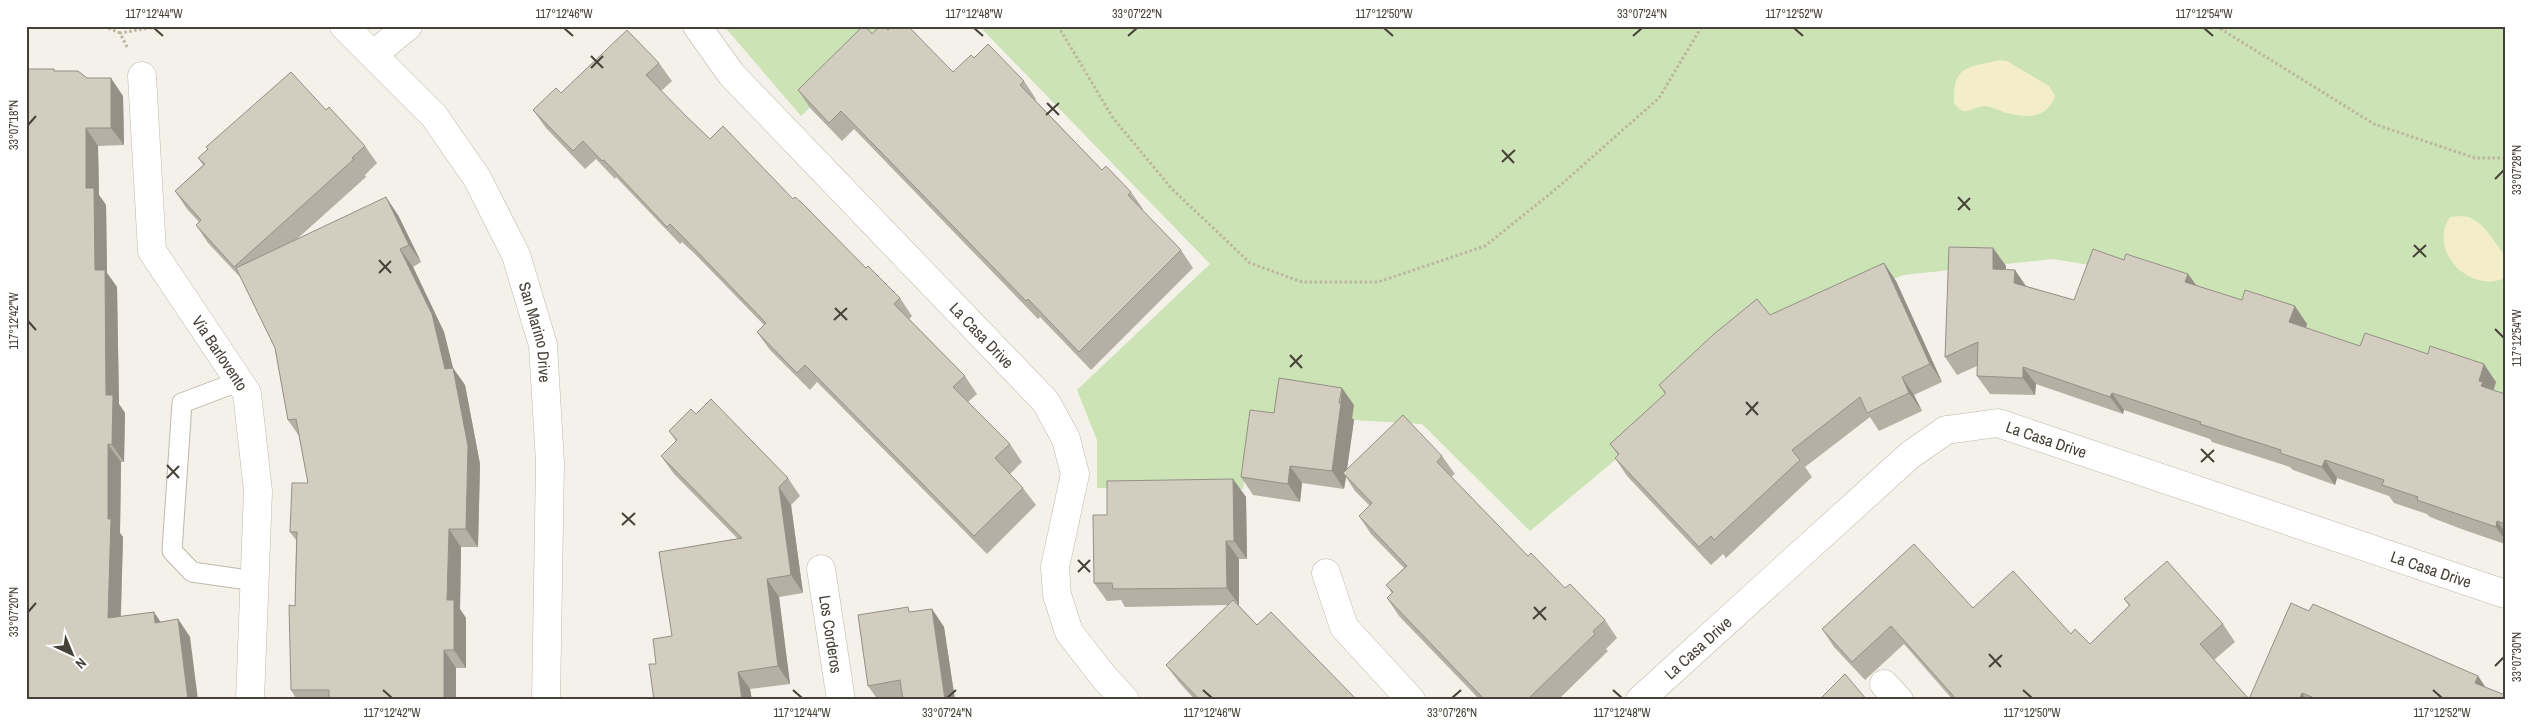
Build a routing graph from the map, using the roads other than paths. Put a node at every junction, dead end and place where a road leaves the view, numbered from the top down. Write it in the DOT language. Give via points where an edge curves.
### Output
graph roads {
  1 [pos="344,26"];
  2 [pos="408,26"];
  3 [pos="697,26"];
  4 [pos="374,54"];
  5 [pos="142,76"];
  6 [pos="240,381"];
  7 [pos="821,569"];
  8 [pos="1326,573"];
  9 [pos="255,581"];
  10 [pos="2505,594"];
  11 [pos="250,700"];
  12 [pos="546,700"];
  13 [pos="841,700"];
  14 [pos="1125,700"];
  15 [pos="1411,700"];
  16 [pos="1640,700"];
  1 -- 4 [label="street, San Marino Drive"];
  2 -- 4 [label="street"];
  3 -- 14 [label="street, La Casa Drive" via="731,74 1046,402 1066,439 1075,474 1055,567 1057,595 1069,632"];
  4 -- 12 [label="street, San Marino Drive" via="434,116 477,178 516,255 543,345 550,463"];
  5 -- 6 [label="street, Via Barlovento" via="152,251"];
  6 -- 9 [label="street, Via Barlovento" via="247,392 258,491"];
  6 -- 9 [label="lane" via="182,403 172,551 192,572"];
  7 -- 13 [label="street, Los Corderos"];
  8 -- 15 [label="street" via="1344,627"];
  9 -- 11 [label="street, Via Barlovento"];
  10 -- 16 [label="street, La Casa Drive" via="1998,423 1946,430 1910,455"];
}
